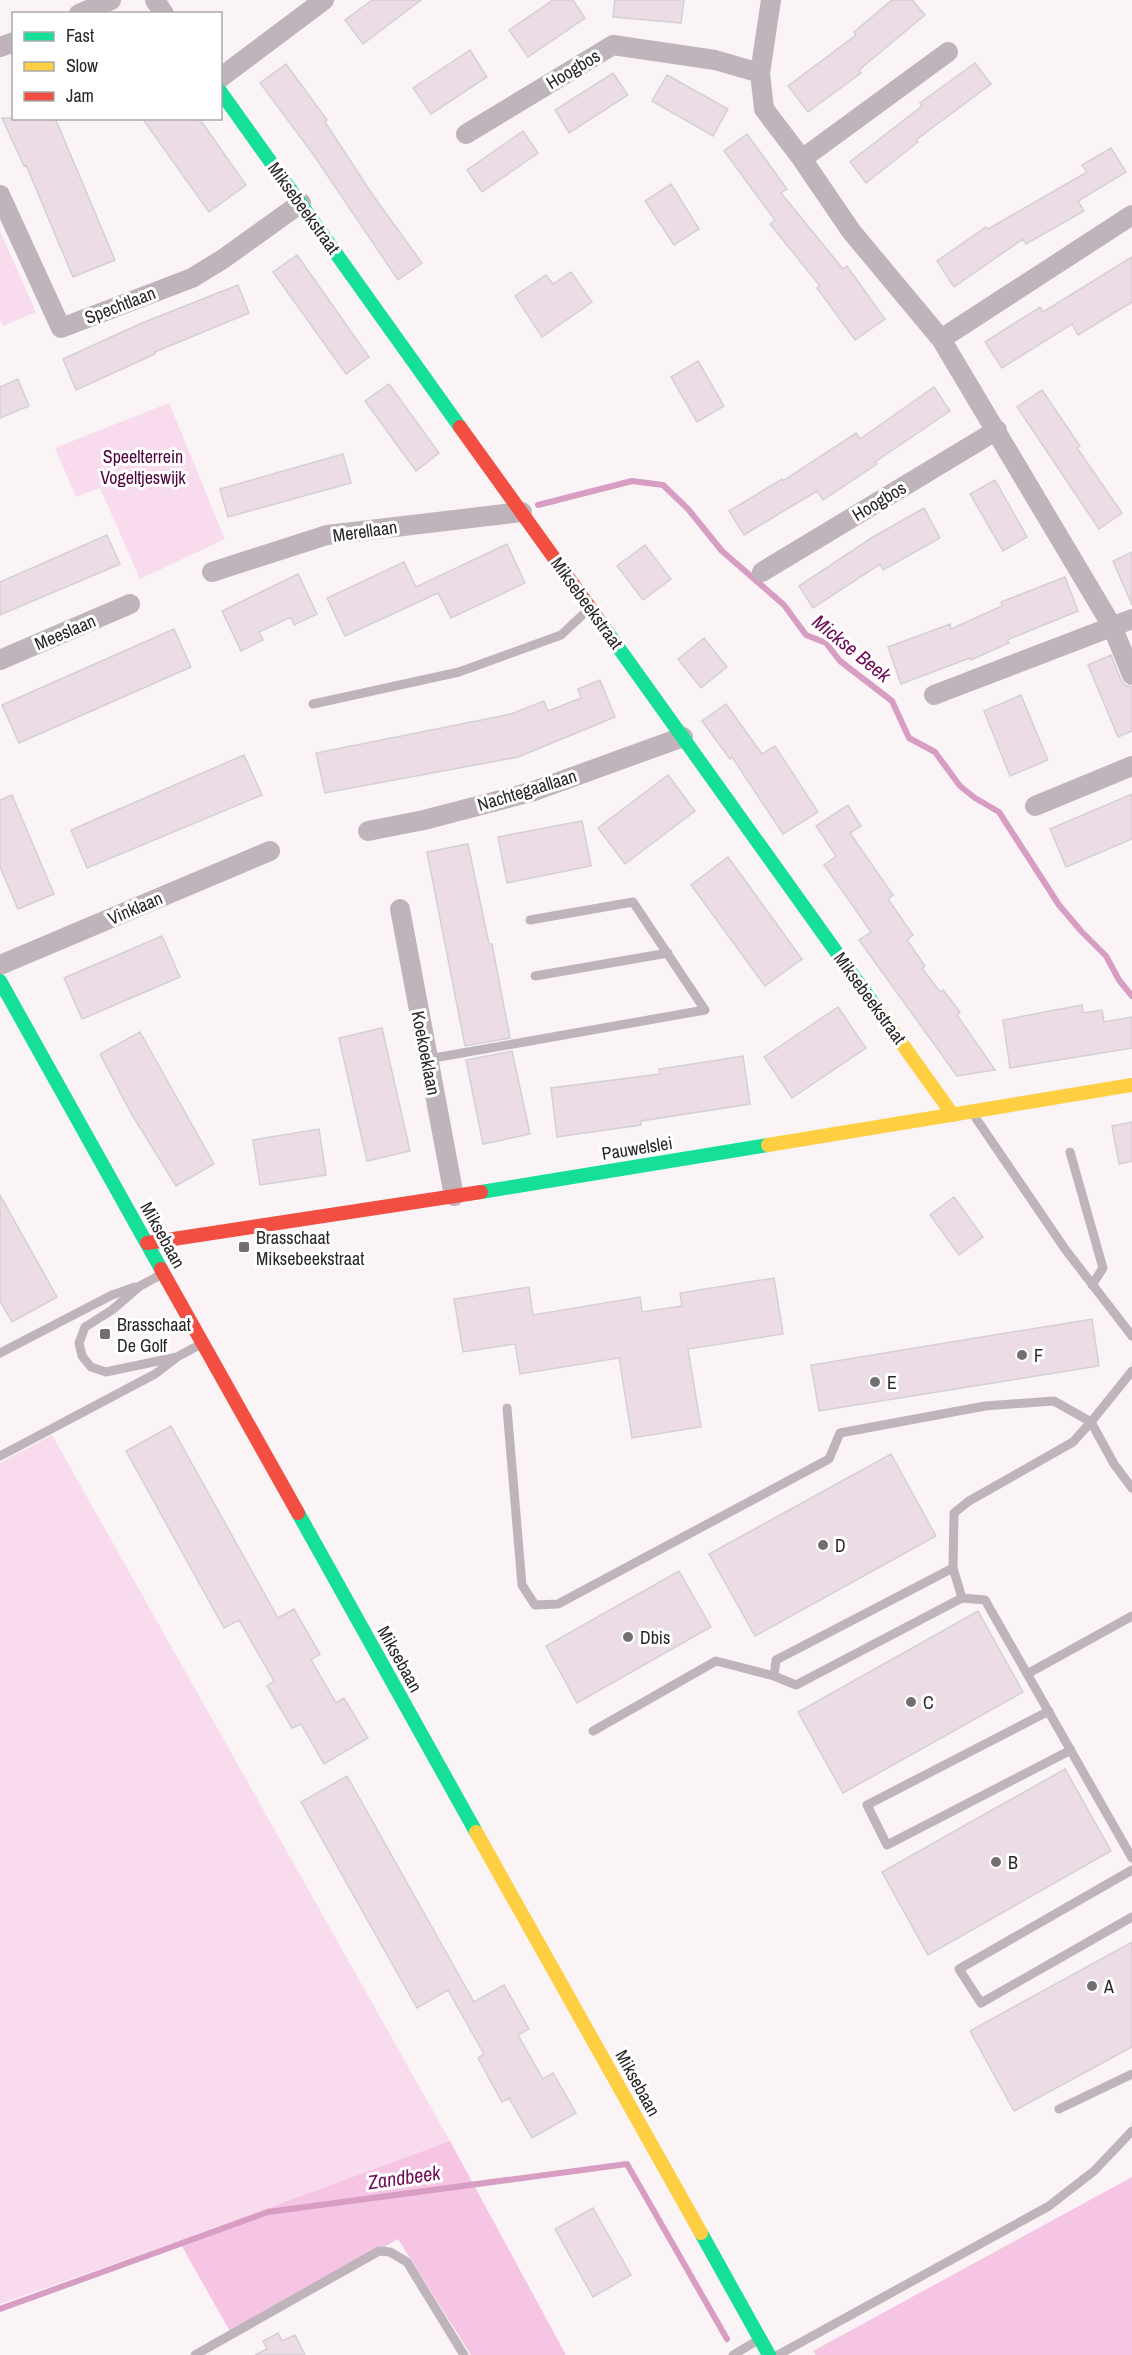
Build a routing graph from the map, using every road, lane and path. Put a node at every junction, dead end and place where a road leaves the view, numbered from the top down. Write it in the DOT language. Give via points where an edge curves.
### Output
graph roads {
  1 [pos="111,0"];
  2 [pos="324,0"];
  3 [pos="771,0"];
  4 [pos="84,12"];
  5 [pos="948,52"];
  6 [pos="760,73"];
  7 [pos="222,76"];
  8 [pos="222,94"];
  9 [pos="466,134"];
  10 [pos="802,159"];
  11 [pos="0,195"];
  12 [pos="301,202"];
  13 [pos="1132,215"];
  14 [pos="941,339"];
  15 [pos="997,430"];
  16 [pos="522,512"];
  17 [pos="212,572"];
  18 [pos="762,572"];
  19 [pos="130,604"];
  20 [pos="591,608"];
  21 [pos="1132,619"];
  22 [pos="1112,626"];
  23 [pos="0,660"];
  24 [pos="1132,675"];
  25 [pos="934,695"];
  26 [pos="313,704"];
  27 [pos="683,737"];
  28 [pos="1132,766"];
  29 [pos="1035,806"];
  30 [pos="368,831"];
  31 [pos="270,851"];
  32 [pos="400,909"];
  33 [pos="530,920"];
  34 [pos="668,953"];
  35 [pos="0,965"];
  36 [pos="535,976"];
  37 [pos="0,981"];
  38 [pos="428,1059"];
  39 [pos="1132,1085"];
  40 [pos="971,1112"];
  41 [pos="953,1115"];
  42 [pos="1070,1152"];
  43 [pos="454,1196"];
  44 [pos="147,1243"];
  45 [pos="163,1274"];
  46 [pos="1092,1284"];
  47 [pos="140,1286"];
  48 [pos="1132,1336"];
  49 [pos="203,1342"];
  50 [pos="0,1353"];
  51 [pos="177,1357"];
  52 [pos="1132,1371"];
  53 [pos="507,1408"];
  54 [pos="1091,1422"];
  55 [pos="0,1456"];
  56 [pos="1132,1488"];
  57 [pos="953,1568"];
  58 [pos="962,1598"];
  59 [pos="1132,1616"];
  60 [pos="1027,1674"];
  61 [pos="774,1676"];
  62 [pos="1048,1711"];
  63 [pos="593,1731"];
  64 [pos="1071,1750"];
  65 [pos="1132,1858"];
  66 [pos="1132,1870"];
  67 [pos="1132,1917"];
  68 [pos="1132,2074"];
  69 [pos="1059,2109"];
  70 [pos="1132,2131"];
  71 [pos="760,2339"];
  72 [pos="195,2355"];
  73 [pos="464,2355"];
  74 [pos="733,2355"];
  75 [pos="769,2355"];
  76 [pos="778,2355"];
  1 -- 4 [label="street"];
  2 -- 7 [label="street"];
  3 -- 6 [label="street"];
  5 -- 10 [label="street"];
  6 -- 9 [label="street, Hoogbos" via="715,60 613,45"];
  6 -- 10 [label="street" via="764,110"];
  8 -- 12 [label="street, Miksebeekstraat"];
  10 -- 14 [label="street" via="851,231"];
  11 -- 12 [label="street, Spechtlaan" via="61,328 192,278"];
  12 -- 16 [label="street, Miksebeekstraat"];
  13 -- 14 [label="street"];
  14 -- 15 [label="street"];
  15 -- 18 [label="street, Hoogbos"];
  15 -- 22 [label="street"];
  16 -- 17 [label="street, Merellaan" via="327,535"];
  16 -- 20 [label="street, Miksebeekstraat"];
  19 -- 23 [label="street, Meeslaan"];
  20 -- 26 [label="lane" via="561,635 459,672"];
  20 -- 27 [label="street, Miksebeekstraat"];
  21 -- 22 [label="street"];
  22 -- 24 [label="street"];
  22 -- 25 [label="street"];
  27 -- 30 [label="street, Nachtegaallaan" via="531,792"];
  27 -- 41 [label="street, Miksebeekstraat"];
  28 -- 29 [label="street"];
  31 -- 35 [label="street, Vinklaan"];
  32 -- 38 [label="street, Koekoeklaan"];
  33 -- 34 [label="lane" via="633,902"];
  34 -- 36 [label="lane"];
  34 -- 38 [label="lane" via="705,1010"];
  37 -- 44 [label="street, Miksebaan"];
  38 -- 43 [label="street, Koekoeklaan"];
  39 -- 40 [label="street, Pauwelslei"];
  40 -- 41 [label="street, Pauwelslei"];
  40 -- 46 [label="lane"];
  41 -- 43 [label="street, Pauwelslei"];
  42 -- 46 [label="lane" via="1103,1268"];
  43 -- 44 [label="street, Pauwelslei"];
  44 -- 45 [label="street, Miksebaan"];
  45 -- 47 [label="lane"];
  45 -- 49 [label="street, Miksebaan"];
  46 -- 48 [label="lane"];
  47 -- 50 [label="lane" via="112,1295"];
  47 -- 51 [label="lane" via="85,1327 79,1343 82,1356 91,1367 106,1372"];
  49 -- 51 [label="lane"];
  49 -- 71 [label="street, Miksebaan"];
  51 -- 55 [label="lane" via="155,1374"];
  52 -- 54 [label="lane"];
  53 -- 54 [label="lane" via="522,1585 536,1605 558,1604 829,1459 840,1433 985,1406 1054,1401"];
  54 -- 56 [label="lane"];
  54 -- 57 [label="lane" via="1073,1442 954,1513"];
  57 -- 58 [label="lane"];
  57 -- 61 [label="lane" via="776,1660"];
  58 -- 60 [label="lane" via="985,1600"];
  58 -- 61 [label="lane" via="796,1685"];
  59 -- 60 [label="lane"];
  60 -- 62 [label="lane"];
  61 -- 63 [label="lane" via="716,1661"];
  62 -- 64 [label="lane"];
  62 -- 64 [label="lane" via="867,1805 887,1845"];
  64 -- 65 [label="lane"];
  66 -- 67 [label="lane" via="959,1969 981,2002"];
  68 -- 69 [label="lane"];
  70 -- 76 [label="lane" via="1094,2171 1049,2206"];
  71 -- 74 [label="lane"];
  71 -- 75 [label="street, Miksebaan"];
  72 -- 73 [label="lane" via="380,2252 390,2252 407,2262"];
}
